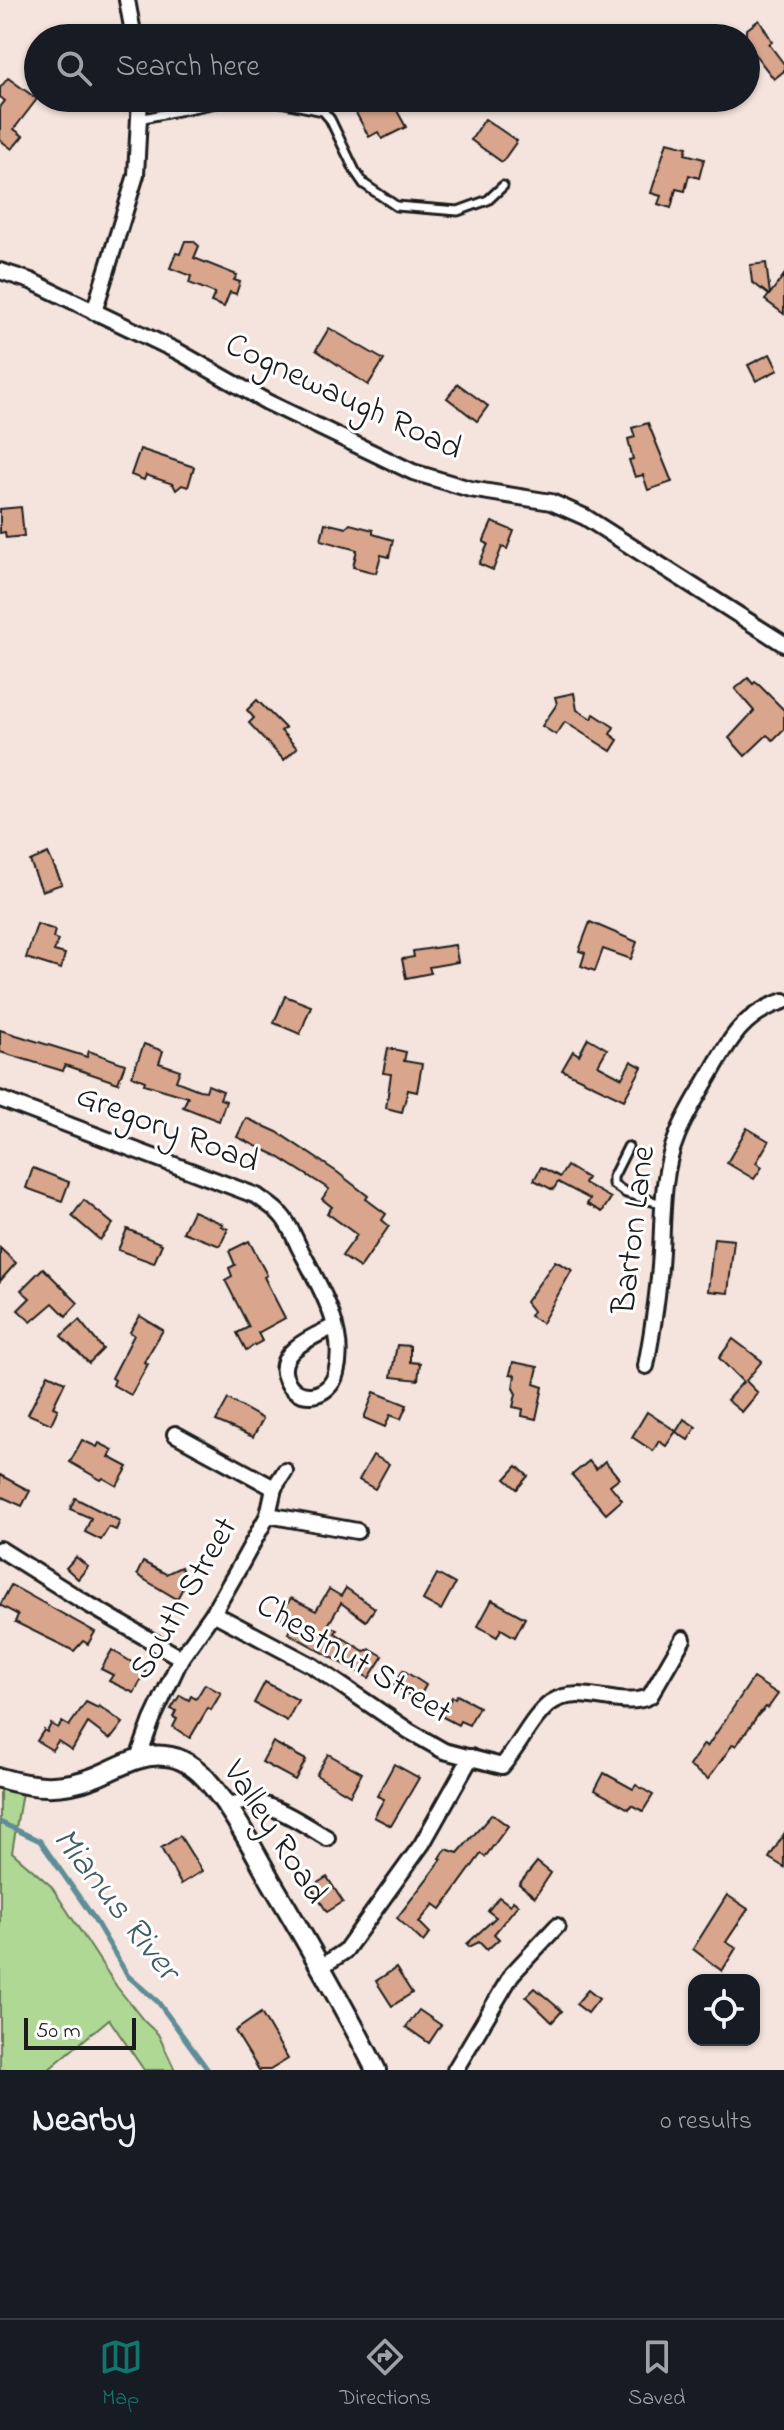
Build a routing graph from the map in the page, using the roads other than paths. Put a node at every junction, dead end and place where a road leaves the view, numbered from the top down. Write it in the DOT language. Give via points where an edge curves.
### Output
graph roads {
  1 [pos="127,0"];
  2 [pos="131,24"];
  3 [pos="139,112"];
  4 [pos="173,112"];
  5 [pos="324,112"];
  6 [pos="139,119"];
  7 [pos="503,186"];
  8 [pos="0,271"];
  9 [pos="94,312"];
  10 [pos="784,644"];
  11 [pos="784,1001"];
  12 [pos="0,1099"];
  13 [pos="628,1147"];
  14 [pos="662,1204"];
  15 [pos="335,1326"];
  16 [pos="646,1366"];
  17 [pos="175,1434"];
  18 [pos="285,1471"];
  19 [pos="274,1488"];
  20 [pos="268,1515"];
  21 [pos="357,1531"];
  22 [pos="0,1549"];
  23 [pos="213,1613"];
  24 [pos="683,1639"];
  25 [pos="181,1658"];
  26 [pos="471,1757"];
  27 [pos="138,1758"];
  28 [pos="0,1778"];
  29 [pos="225,1806"];
  30 [pos="327,1838"];
  31 [pos="557,1926"];
  32 [pos="321,1967"];
  33 [pos="376,2070"];
  34 [pos="455,2070"];
  1 -- 2 [label="street"];
  3 -- 6 [label="street"];
  4 -- 6 [label="lane"];
  5 -- 7 [label="lane" via="364,184 396,206 458,211 488,200"];
  6 -- 9 [label="street" via="136,175"];
  8 -- 9 [label="street, Cognewaugh Road"];
  9 -- 10 [label="street, Cognewaugh Road" via="413,472 470,489 551,502 585,517"];
  11 -- 14 [label="street, Barton Lane" via="748,1017 716,1063 677,1135"];
  12 -- 15 [label="street, Gregory Road" via="257,1196 282,1216"];
  13 -- 14 [label="lane" via="613,1184"];
  14 -- 16 [label="street, Barton Lane"];
  15 -- 15 [label="street, Gregory Road" via="338,1359 332,1385 322,1394 308,1395 286,1380 289,1356 307,1339"];
  17 -- 19 [label="street"];
  18 -- 19 [label="street, South Street"];
  19 -- 20 [label="street, South Street"];
  20 -- 21 [label="street"];
  20 -- 23 [label="street, South Street"];
  22 -- 25 [label="street"];
  23 -- 25 [label="street, South Street"];
  23 -- 26 [label="street, Chestnut Street" via="313,1666 444,1751"];
  24 -- 26 [label="street, Chestnut Street" via="642,1701 556,1699 502,1766"];
  25 -- 27 [label="street, South Street"];
  26 -- 32 [label="street" via="422,1844 345,1951"];
  27 -- 28 [label="street, Valley Road" via="70,1786 37,1787"];
  27 -- 29 [label="street, Valley Road" via="165,1755 185,1761"];
  29 -- 30 [label="street" via="259,1804"];
  29 -- 32 [label="street, Valley Road"];
  31 -- 34 [label="street" via="512,1974"];
  32 -- 33 [label="street, Valley Road"];
}
